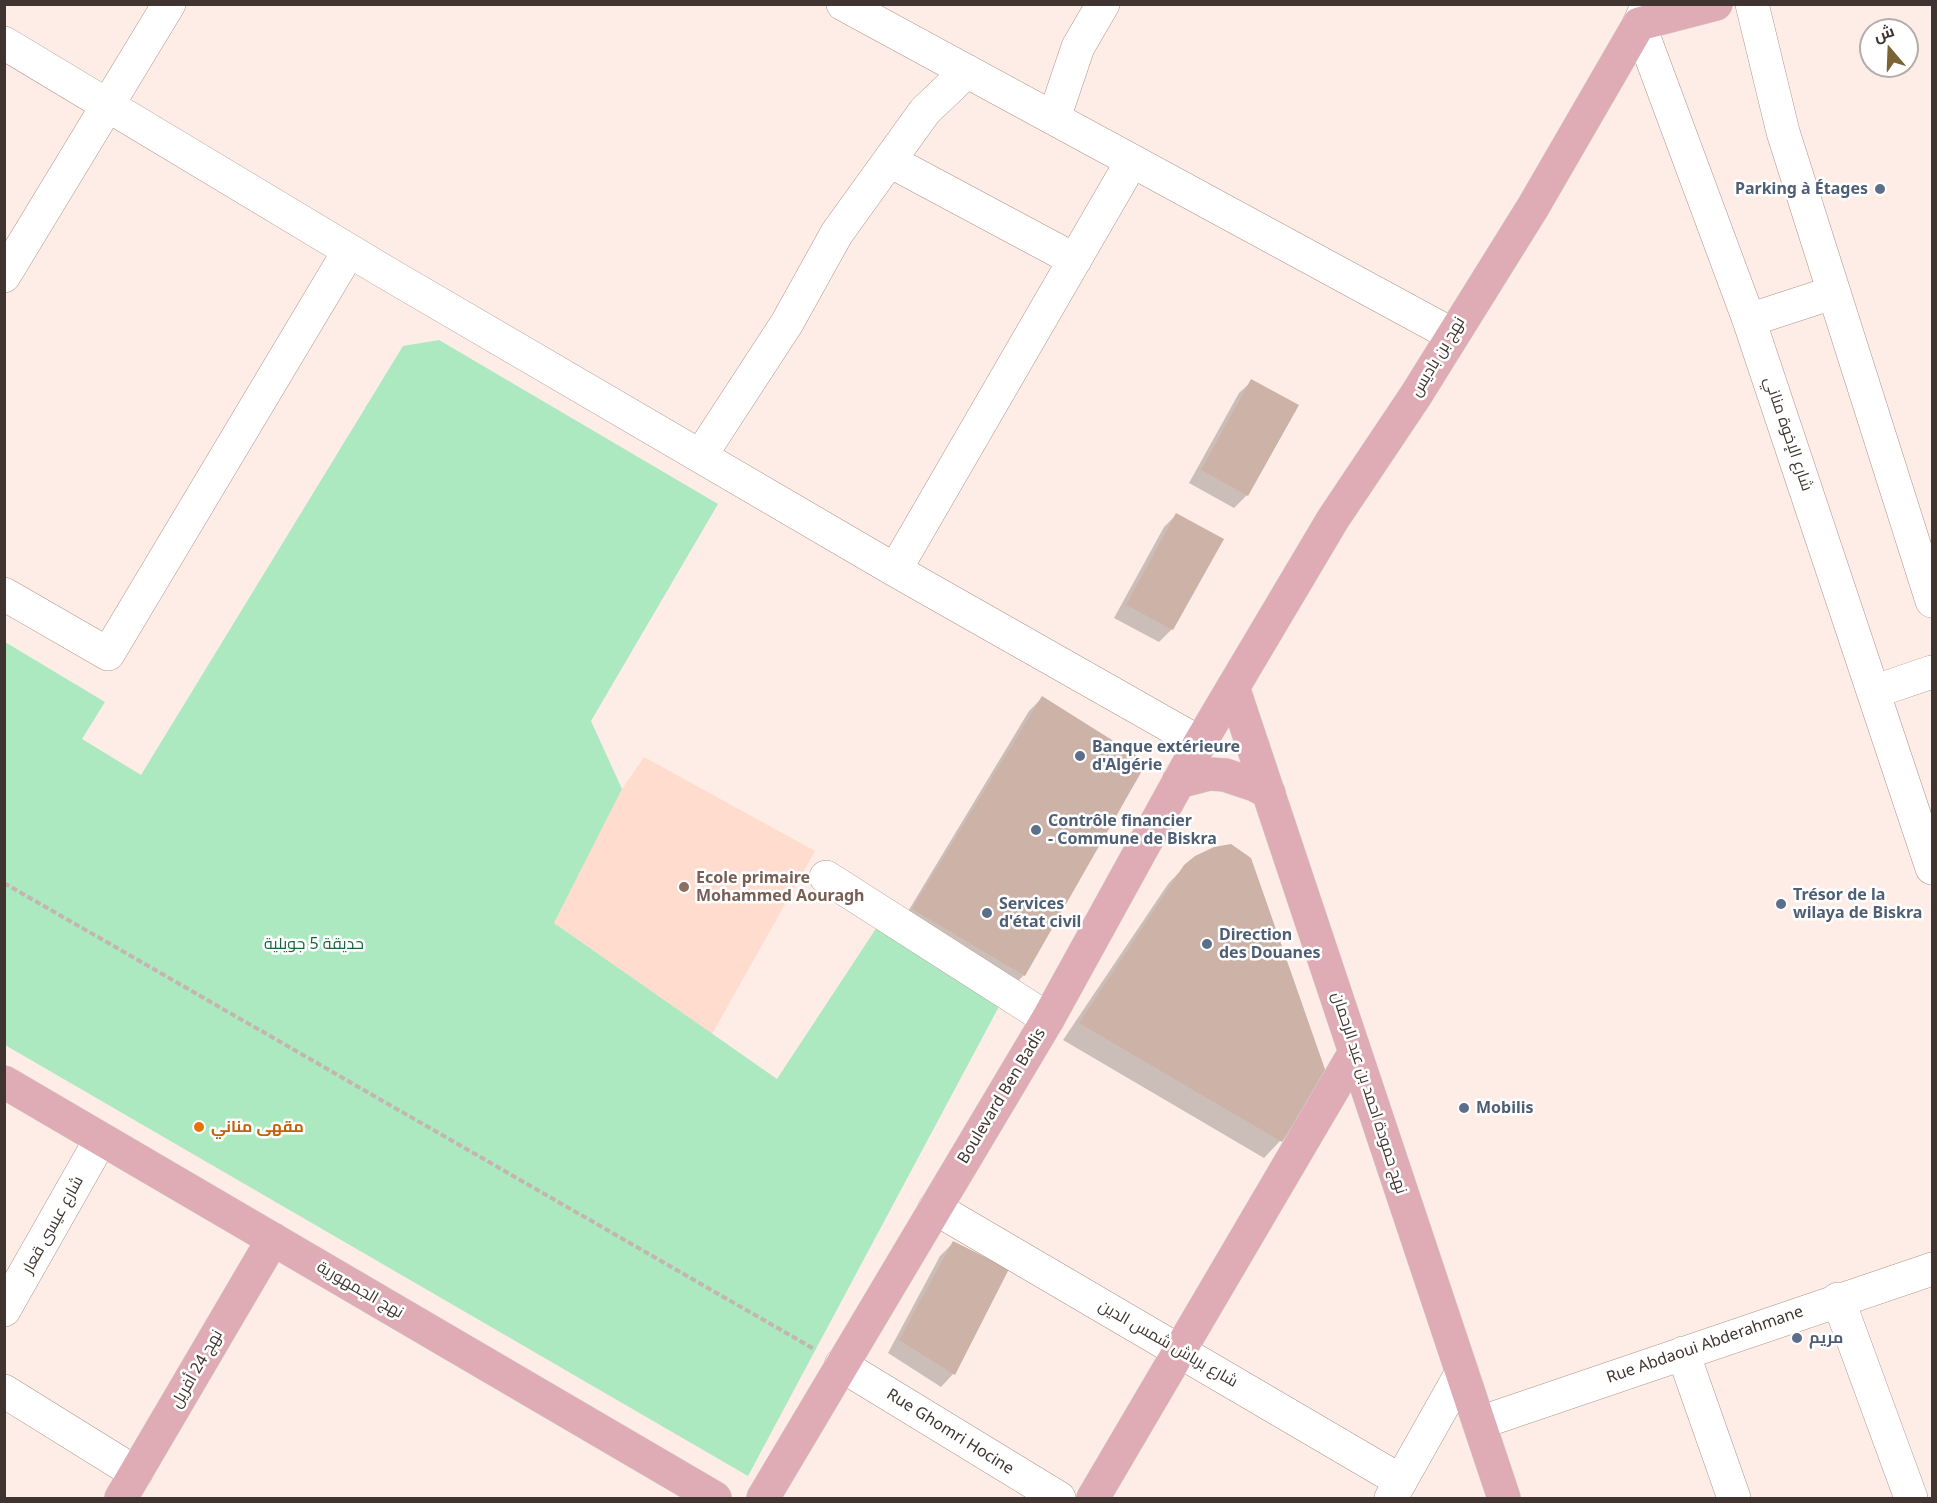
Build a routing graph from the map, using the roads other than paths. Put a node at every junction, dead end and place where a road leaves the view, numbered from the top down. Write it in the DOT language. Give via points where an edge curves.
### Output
graph roads {
  1 [pos="169,4"];
  2 [pos="843,4"];
  3 [pos="1103,4"];
  4 [pos="1716,4"];
  5 [pos="1752,4"];
  6 [pos="1644,14"];
  7 [pos="4,44"];
  8 [pos="967,71"];
  9 [pos="108,107"];
  10 [pos="1054,118"];
  11 [pos="1132,160"];
  12 [pos="890,161"];
  13 [pos="349,251"];
  14 [pos="1075,260"];
  15 [pos="4,276"];
  16 [pos="1832,293"];
  17 [pos="1749,320"];
  18 [pos="1451,334"];
  19 [pos="701,454"];
  20 [pos="895,570"];
  21 [pos="4,594"];
  22 [pos="1932,600"];
  23 [pos="1932,672"];
  24 [pos="1233,687"];
  25 [pos="1875,691"];
  26 [pos="1200,743"];
  27 [pos="1178,782"];
  28 [pos="1269,793"];
  29 [pos="1932,868"];
  30 [pos="826,877"];
  31 [pos="1048,1019"];
  32 [pos="1355,1052"];
  33 [pos="4,1082"];
  34 [pos="101,1138"];
  35 [pos="935,1208"];
  36 [pos="273,1239"];
  37 [pos="1932,1269"];
  38 [pos="1838,1299"];
  39 [pos="4,1311"];
  40 [pos="1179,1351"];
  41 [pos="1683,1353"];
  42 [pos="841,1365"];
  43 [pos="1462,1371"];
  44 [pos="4,1391"];
  45 [pos="1479,1423"];
  46 [pos="129,1486"];
  47 [pos="1396,1490"];
  48 [pos="715,1498"];
  49 [pos="763,1498"];
  50 [pos="1059,1498"];
  51 [pos="1093,1498"];
  52 [pos="1504,1498"];
  53 [pos="1734,1498"];
  54 [pos="1911,1498"];
  1 -- 9 [label="street"];
  2 -- 8 [label="street"];
  3 -- 10 [label="street" via="1078,46"];
  4 -- 6 [label="main road"];
  5 -- 16 [label="street" via="1783,132"];
  6 -- 17 [label="street, شارع الإخوة مناني"];
  6 -- 18 [label="main road, نهج بن باديس" via="1533,207"];
  7 -- 9 [label="street"];
  8 -- 10 [label="street"];
  8 -- 12 [label="street" via="925,111"];
  9 -- 13 [label="street"];
  9 -- 15 [label="street"];
  10 -- 11 [label="street"];
  11 -- 14 [label="street"];
  11 -- 18 [label="street"];
  12 -- 14 [label="street"];
  12 -- 19 [label="street" via="837,233 787,323"];
  13 -- 19 [label="street"];
  13 -- 21 [label="street" via="108,654"];
  14 -- 20 [label="street"];
  16 -- 17 [label="street"];
  16 -- 22 [label="street"];
  17 -- 25 [label="street, شارع الإخوة مناني"];
  18 -- 24 [label="main road, نهج بن باديس" via="1416,395 1333,519"];
  19 -- 20 [label="street"];
  20 -- 26 [label="street"];
  23 -- 25 [label="street"];
  24 -- 26 [label="main road, Boulevard Ben Badis"];
  24 -- 28 [label="main road, نهج حمودة احمد بن عبد الرحمان"];
  25 -- 29 [label="street, شارع الإخوة مناني"];
  26 -- 27 [label="main road, Boulevard Ben Badis"];
  27 -- 28 [label="main road" via="1209,774 1225,775"];
  27 -- 31 [label="main road, Boulevard Ben Badis"];
  28 -- 32 [label="main road, نهج حمودة احمد بن عبد الرحمان"];
  30 -- 31 [label="street"];
  31 -- 35 [label="main road, Boulevard Ben Badis"];
  32 -- 40 [label="main road"];
  32 -- 43 [label="main road, نهج حمودة احمد بن عبد الرحمان"];
  33 -- 34 [label="main road, نهج الجمهورية"];
  34 -- 36 [label="main road, نهج الجمهورية"];
  34 -- 39 [label="street, شارع عيسى قعار"];
  35 -- 40 [label="street, شارع برباش شمس الدين"];
  35 -- 42 [label="main road, Boulevard Ben Badis"];
  36 -- 46 [label="main road, نهج 24 أفريل"];
  36 -- 48 [label="main road, نهج الجمهورية"];
  37 -- 38 [label="street, Rue Abdaoui Abderahmane"];
  38 -- 41 [label="street, Rue Abdaoui Abderahmane"];
  38 -- 54 [label="street"];
  40 -- 47 [label="street, شارع برباش شمس الدين"];
  40 -- 51 [label="main road"];
  41 -- 45 [label="street, Rue Abdaoui Abderahmane"];
  41 -- 53 [label="street"];
  42 -- 49 [label="main road, Boulevard Ben Badis"];
  42 -- 50 [label="street, Rue Ghomri Hocine"];
  43 -- 45 [label="main road, نهج حمودة احمد بن عبد الرحمان"];
  43 -- 47 [label="street"];
  44 -- 46 [label="street"];
  45 -- 52 [label="main road, نهج حمودة احمد بن عبد الرحمان"];
}
